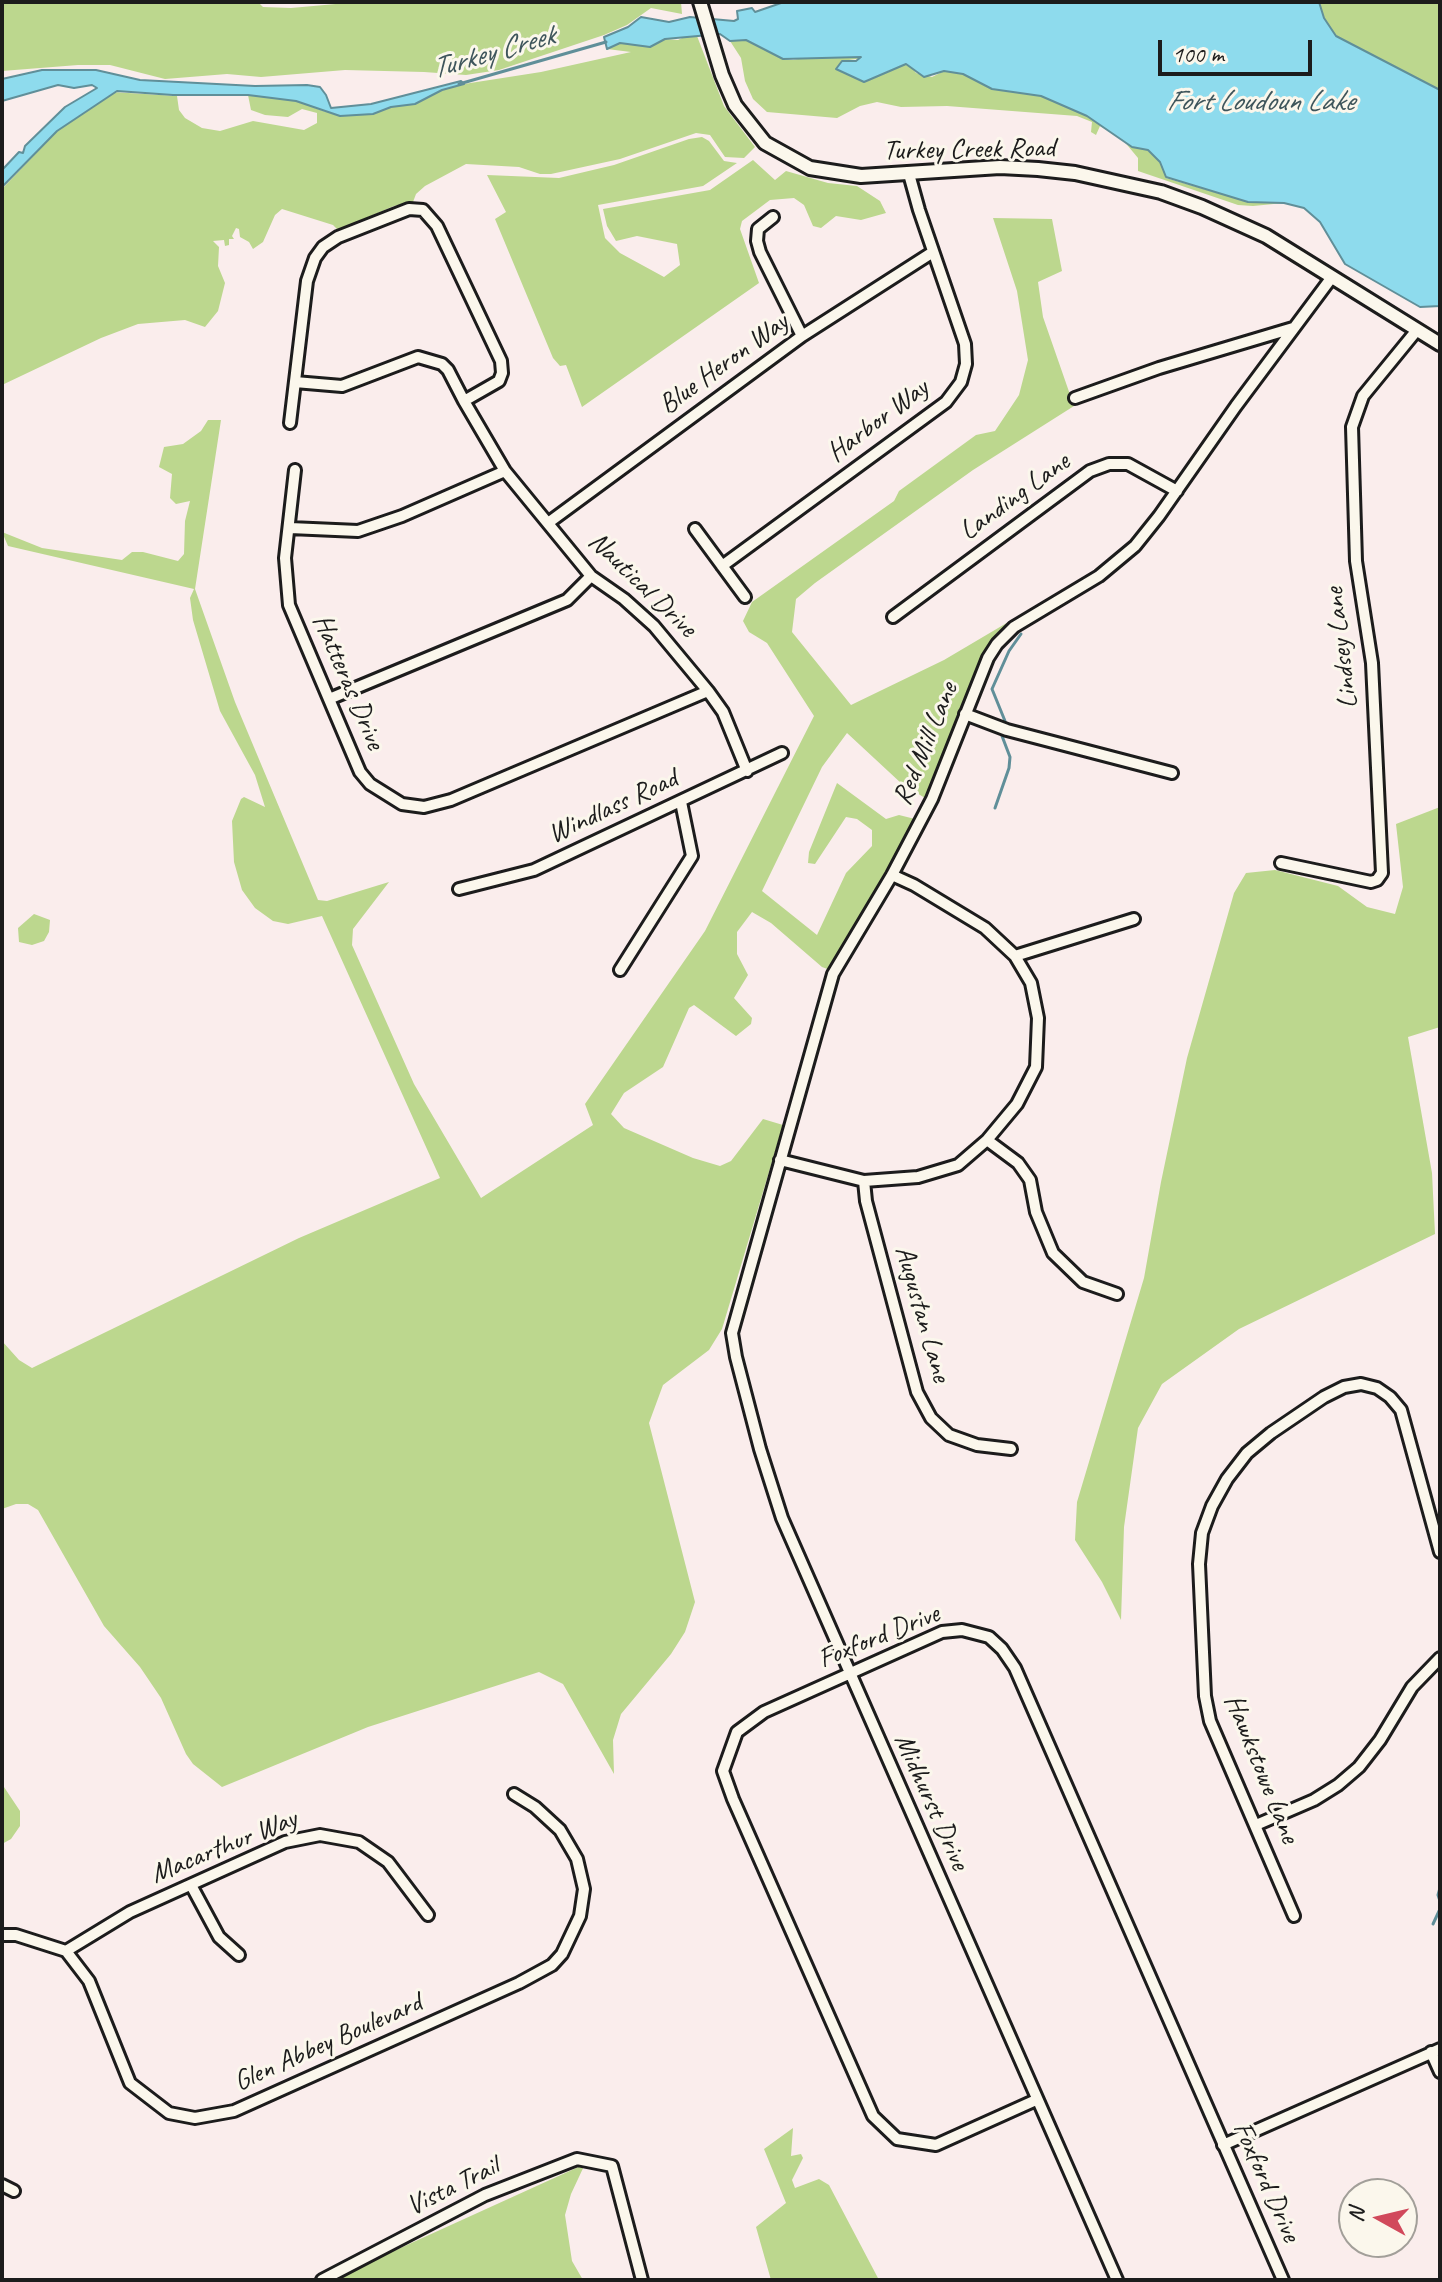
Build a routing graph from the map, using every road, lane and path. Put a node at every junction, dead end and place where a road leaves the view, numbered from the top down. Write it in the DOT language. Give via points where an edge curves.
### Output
graph roads {
  1 [pos="700,2"];
  2 [pos="909,174"];
  3 [pos="773,217"];
  4 [pos="933,252"];
  5 [pos="1332,277"];
  6 [pos="1293,328"];
  7 [pos="1417,330"];
  8 [pos="802,336"];
  9 [pos="1440,344"];
  10 [pos="295,382"];
  11 [pos="1075,398"];
  12 [pos="464,401"];
  13 [pos="290,423"];
  14 [pos="295,470"];
  15 [pos="505,471"];
  16 [pos="1177,491"];
  17 [pos="548,523"];
  18 [pos="290,528"];
  19 [pos="695,529"];
  20 [pos="722,566"];
  21 [pos="591,576"];
  22 [pos="745,597"];
  23 [pos="893,617"];
  24 [pos="708,691"];
  25 [pos="329,699"];
  26 [pos="965,714"];
  27 [pos="782,753"];
  28 [pos="747,771"];
  29 [pos="1172,773"];
  30 [pos="681,802"];
  31 [pos="1281,863"];
  32 [pos="892,875"];
  33 [pos="459,889"];
  34 [pos="1134,919"];
  35 [pos="1015,956"];
  36 [pos="620,970"];
  37 [pos="987,1140"];
  38 [pos="780,1160"];
  39 [pos="864,1181"];
  40 [pos="1117,1294"];
  41 [pos="732,1333"];
  42 [pos="1011,1449"];
  43 [pos="1440,1552"];
  44 [pos="1440,1658"];
  45 [pos="849,1674"];
  46 [pos="514,1794"];
  47 [pos="1256,1825"];
  48 [pos="191,1885"];
  49 [pos="428,1915"];
  50 [pos="1294,1916"];
  51 [pos="2,1935"];
  52 [pos="66,1951"];
  53 [pos="239,1955"];
  54 [pos="1436,2050"];
  55 [pos="1440,2072"];
  56 [pos="1036,2100"];
  57 [pos="1223,2145"];
  58 [pos="2,2185"];
  59 [pos="14,2191"];
  60 [pos="322,2280"];
  61 [pos="642,2280"];
  62 [pos="1117,2280"];
  63 [pos="1283,2280"];
  1 -- 2 [label="street, Turkey Creek Road" via="735,105 765,143 810,168 837,174"];
  2 -- 4 [label="street, Harbor Way"];
  2 -- 5 [label="street, Turkey Creek Road" via="1012,168 1128,183 1234,220"];
  3 -- 8 [label="street" via="758,229 760,252"];
  4 -- 8 [label="street, Blue Heron Way"];
  4 -- 20 [label="street, Harbor Way" via="965,344 966,364 956,389 946,402"];
  5 -- 6 [label="street, Red Mill Lane"];
  5 -- 7 [label="street, Turkey Creek Road"];
  6 -- 11 [label="street"];
  6 -- 16 [label="street, Red Mill Lane"];
  7 -- 9 [label="street, Turkey Creek Road"];
  7 -- 31 [label="street, Lindsey Lane" via="1363,396 1352,427 1356,561 1372,663 1382,873 1371,882"];
  8 -- 17 [label="street, Blue Heron Way"];
  10 -- 12 [label="street, Nautical Drive" via="342,386 418,357 448,370"];
  10 -- 12 [label="street" via="307,281 319,252 338,237 418,209 437,226 502,367 496,384"];
  10 -- 13 [label="street"];
  12 -- 15 [label="street, Nautical Drive"];
  14 -- 18 [label="street, Hatteras Drive"];
  15 -- 17 [label="street, Nautical Drive"];
  15 -- 18 [label="street" via="358,531"];
  16 -- 23 [label="street, Landing Lane" via="1128,464 1090,471"];
  16 -- 26 [label="street, Red Mill Lane" via="1135,546 1099,576 1014,627 997,644"];
  17 -- 21 [label="street, Nautical Drive"];
  18 -- 25 [label="street, Hatteras Drive" via="285,558 289,605"];
  19 -- 20 [label="street"];
  20 -- 22 [label="street"];
  21 -- 24 [label="street, Nautical Drive" via="654,626"];
  21 -- 25 [label="street" via="567,600"];
  24 -- 25 [label="street, Hatteras Drive" via="424,807 402,804 370,784"];
  24 -- 28 [label="street, Nautical Drive" via="723,712"];
  26 -- 29 [label="street"];
  26 -- 32 [label="street, Red Mill Lane" via="932,799"];
  27 -- 28 [label="street, Windlass Road"];
  28 -- 30 [label="street, Windlass Road"];
  30 -- 33 [label="street, Windlass Road" via="534,870"];
  30 -- 36 [label="street" via="692,856"];
  32 -- 35 [label="street" via="985,928"];
  32 -- 38 [label="street, Red Mill Lane" via="833,974"];
  34 -- 35 [label="street"];
  35 -- 37 [label="street" via="1031,983 1038,1018 1036,1067 1017,1104"];
  37 -- 39 [label="street" via="958,1165 918,1177"];
  37 -- 40 [label="street" via="1018,1163 1030,1180 1053,1253 1083,1282"];
  38 -- 39 [label="street"];
  38 -- 41 [label="street, Red Mill Lane"];
  39 -- 42 [label="street, Augustan Lane" via="917,1392 931,1418 949,1435"];
  41 -- 45 [label="street, Midhurst Drive" via="782,1518"];
  43 -- 47 [label="street, Hawkstowe Lane" via="1401,1410 1377,1388 1361,1384 1324,1397 1247,1453 1227,1479 1202,1533 1205,1696 1210,1721"];
  44 -- 47 [label="street" via="1412,1687 1359,1767 1314,1800"];
  45 -- 56 [label="street, Midhurst Drive"];
  45 -- 56 [label="street, Foxford Drive" via="764,1712 737,1732 723,1771 733,1799 873,2116 897,2139 936,2145"];
  45 -- 57 [label="street, Foxford Drive" via="942,1632 976,1632 1002,1649 1015,1668"];
  46 -- 52 [label="street, Glen Abbey Boulevard" via="560,1830 577,1859 584,1889 580,1916 562,1954 519,1983 234,2111 195,2118 169,2113 130,2083 89,1981"];
  47 -- 50 [label="street, Hawkstowe Lane"];
  48 -- 49 [label="street, Macarthur Way" via="285,1842 320,1835 359,1842 388,1862"];
  48 -- 52 [label="street, Macarthur Way" via="130,1912"];
  48 -- 53 [label="street" via="219,1937"];
  51 -- 52 [label="street"];
  54 -- 55 [label="street"];
  54 -- 57 [label="street"];
  56 -- 62 [label="street, Midhurst Drive"];
  57 -- 63 [label="street, Foxford Drive"];
  58 -- 59 [label="street"];
  60 -- 61 [label="street, Vista Trail" via="485,2195 577,2159 612,2166"];
}
